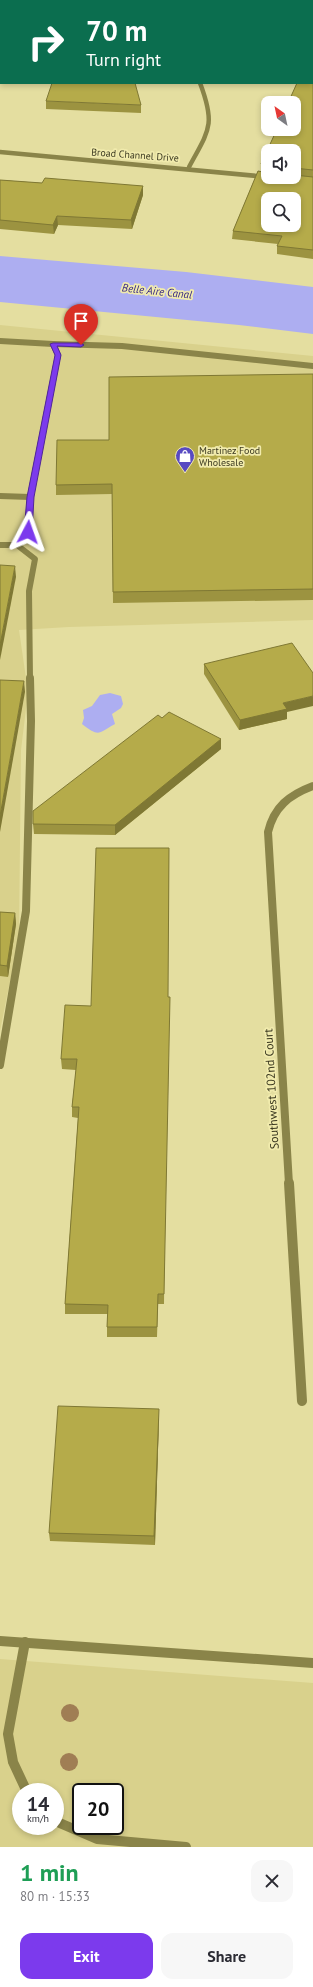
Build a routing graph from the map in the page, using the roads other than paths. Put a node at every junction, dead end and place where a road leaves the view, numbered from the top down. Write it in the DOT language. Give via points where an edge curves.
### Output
graph roads {
  1 [pos="200,84"];
  2 [pos="0,152"];
  3 [pos="189,167"];
  4 [pos="261,176"];
  5 [pos="0,341"];
  6 [pos="53,344"];
  7 [pos="313,366"];
  8 [pos="0,496"];
  9 [pos="30,497"];
  10 [pos="0,545"];
  11 [pos="17,545"];
  12 [pos="313,786"];
  13 [pos="0,1066"];
  14 [pos="302,1401"];
  15 [pos="0,1641"];
  16 [pos="25,1642"];
  17 [pos="313,1662"];
  18 [pos="23,1783"];
  19 [pos="64,1826"];
  20 [pos="186,1847"];
  1 -- 3 [label="street" via="210,123"];
  2 -- 3 [label="street, Broad Channel Drive"];
  3 -- 4 [label="street, Broad Channel Drive"];
  5 -- 6 [label="street"];
  6 -- 7 [label="street" via="122,346"];
  6 -- 9 [label="street" via="58,355"];
  8 -- 9 [label="street"];
  9 -- 11 [label="street" via="28,532"];
  10 -- 11 [label="street"];
  11 -- 13 [label="street" via="35,559 29,591 31,721 26,911"];
  12 -- 14 [label="street, Southwest 102nd Court" via="301,790 276,808 268,832"];
  15 -- 16 [label="street"];
  16 -- 17 [label="street"];
  16 -- 18 [label="street" via="8,1734 13,1762"];
  19 -- 20 [label="street" via="97,1839"];
}
